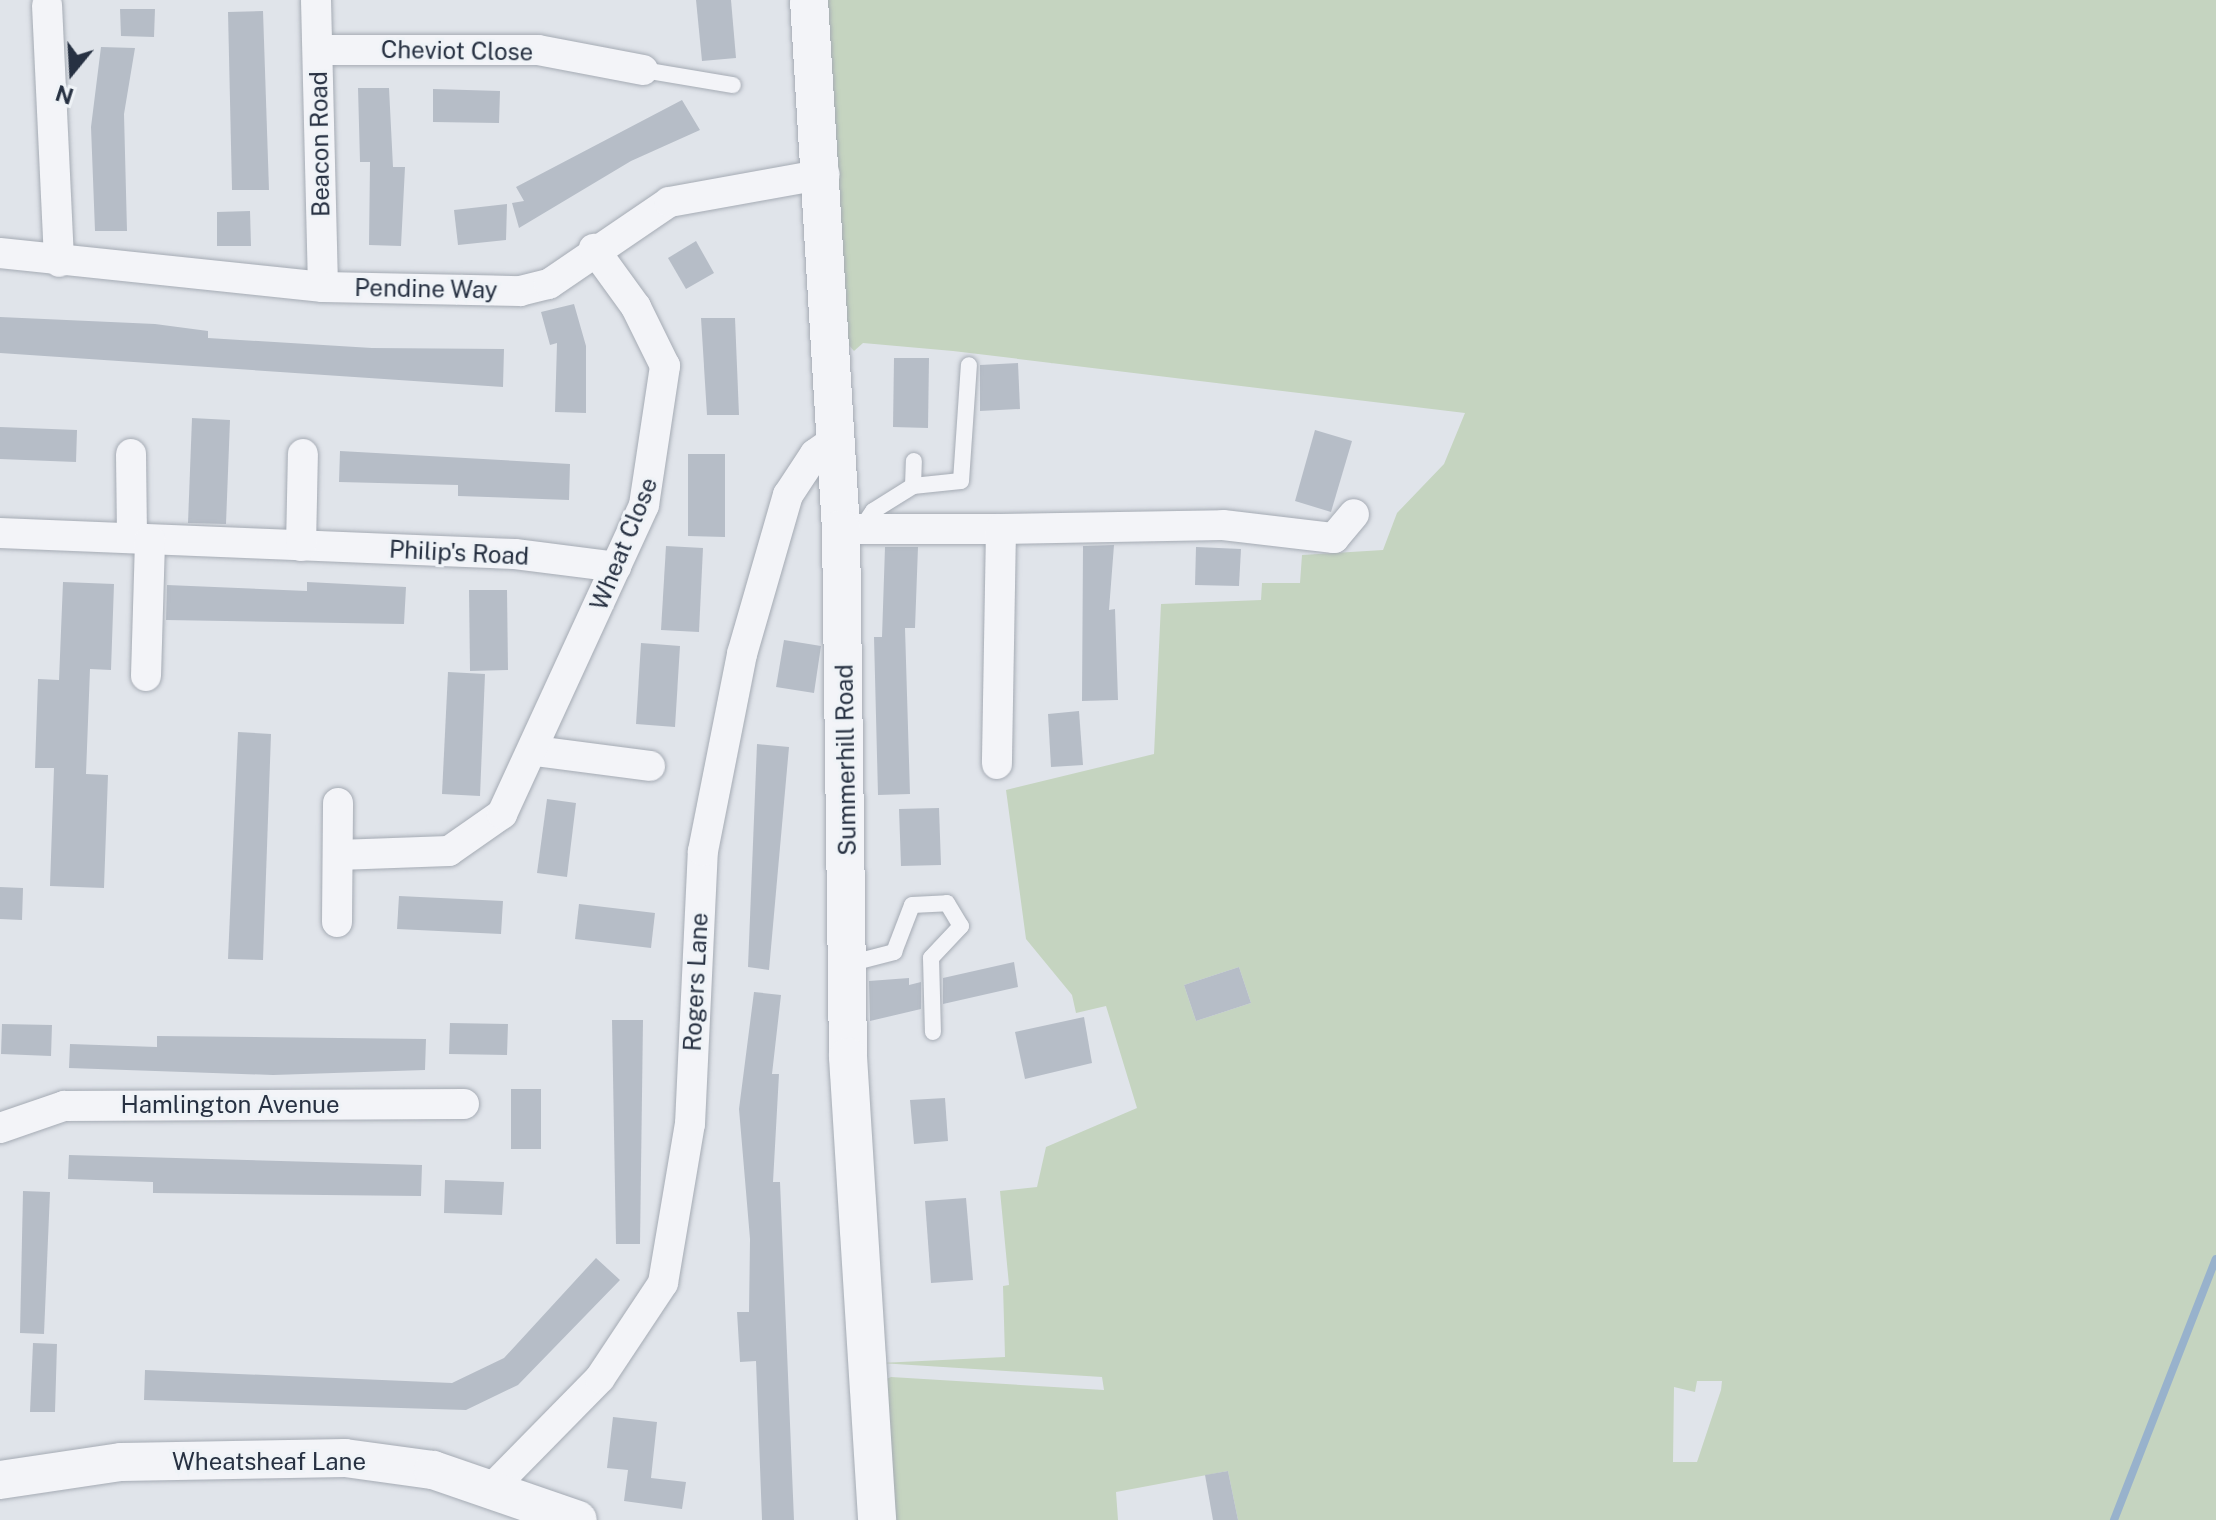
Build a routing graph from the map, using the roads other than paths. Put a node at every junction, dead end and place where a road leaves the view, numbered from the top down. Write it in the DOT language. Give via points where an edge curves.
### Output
graph roads {
  1 [pos="316,0"];
  2 [pos="809,0"];
  3 [pos="47,5"];
  4 [pos="318,50"];
  5 [pos="643,70"];
  6 [pos="733,85"];
  7 [pos="824,174"];
  8 [pos="594,249"];
  9 [pos="0,253"];
  10 [pos="59,262"];
  11 [pos="323,287"];
  12 [pos="969,365"];
  13 [pos="835,440"];
  14 [pos="131,454"];
  15 [pos="303,454"];
  16 [pos="914,461"];
  17 [pos="913,486"];
  18 [pos="1354,514"];
  19 [pos="851,529"];
  20 [pos="1001,529"];
  21 [pos="0,533"];
  22 [pos="141,539"];
  23 [pos="301,546"];
  24 [pos="616,567"];
  25 [pos="146,676"];
  26 [pos="536,751"];
  27 [pos="997,764"];
  28 [pos="650,766"];
  29 [pos="338,803"];
  30 [pos="338,855"];
  31 [pos="337,922"];
  32 [pos="848,964"];
  33 [pos="933,1032"];
  34 [pos="464,1104"];
  35 [pos="0,1128"];
  36 [pos="0,1480"];
  37 [pos="492,1488"];
  38 [pos="578,1520"];
  39 [pos="877,1520"];
  1 -- 4 [label="street, Beacon Road"];
  2 -- 7 [label="street, Summerhill Road"];
  3 -- 10 [label="street"];
  4 -- 5 [label="street, Cheviot Close" via="538,50"];
  4 -- 11 [label="street, Beacon Road"];
  5 -- 6 [label="lane"];
  7 -- 8 [label="street, Pendine Way" via="705,190 669,202"];
  7 -- 13 [label="street, Summerhill Road"];
  8 -- 11 [label="street, Pendine Way" via="549,284 520,291"];
  8 -- 24 [label="street, Wheat Close" via="636,307 665,366 654,470"];
  9 -- 10 [label="street, Pendine Way"];
  10 -- 11 [label="street, Pendine Way"];
  12 -- 17 [label="lane" via="961,481"];
  13 -- 19 [label="street, Summerhill Road"];
  13 -- 37 [label="street, Rogers Lane" via="815,454 788,495 742,654 703,851 690,1124 663,1283 600,1378"];
  14 -- 22 [label="street"];
  15 -- 23 [label="street"];
  16 -- 17 [label="lane"];
  17 -- 19 [label="lane"];
  18 -- 20 [label="street" via="1334,538 1223,525"];
  19 -- 20 [label="street"];
  19 -- 32 [label="street, Summerhill Road"];
  20 -- 27 [label="street"];
  21 -- 22 [label="street, Philip's Road"];
  22 -- 23 [label="street, Philip's Road"];
  22 -- 25 [label="street"];
  23 -- 24 [label="street, Philip's Road" via="515,554"];
  24 -- 26 [label="street, Wheat Close"];
  26 -- 28 [label="street"];
  26 -- 30 [label="street, Wheat Close" via="502,814 449,851"];
  29 -- 30 [label="street"];
  30 -- 31 [label="street"];
  32 -- 33 [label="lane" via="894,952 912,905 947,903 961,926 931,958"];
  32 -- 39 [label="street, Summerhill Road"];
  34 -- 35 [label="street, Hamlington Avenue" via="64,1106"];
  36 -- 37 [label="street, Wheatsheaf Lane" via="121,1462 345,1458"];
  37 -- 38 [label="street, Wheatsheaf Lane"];
}
